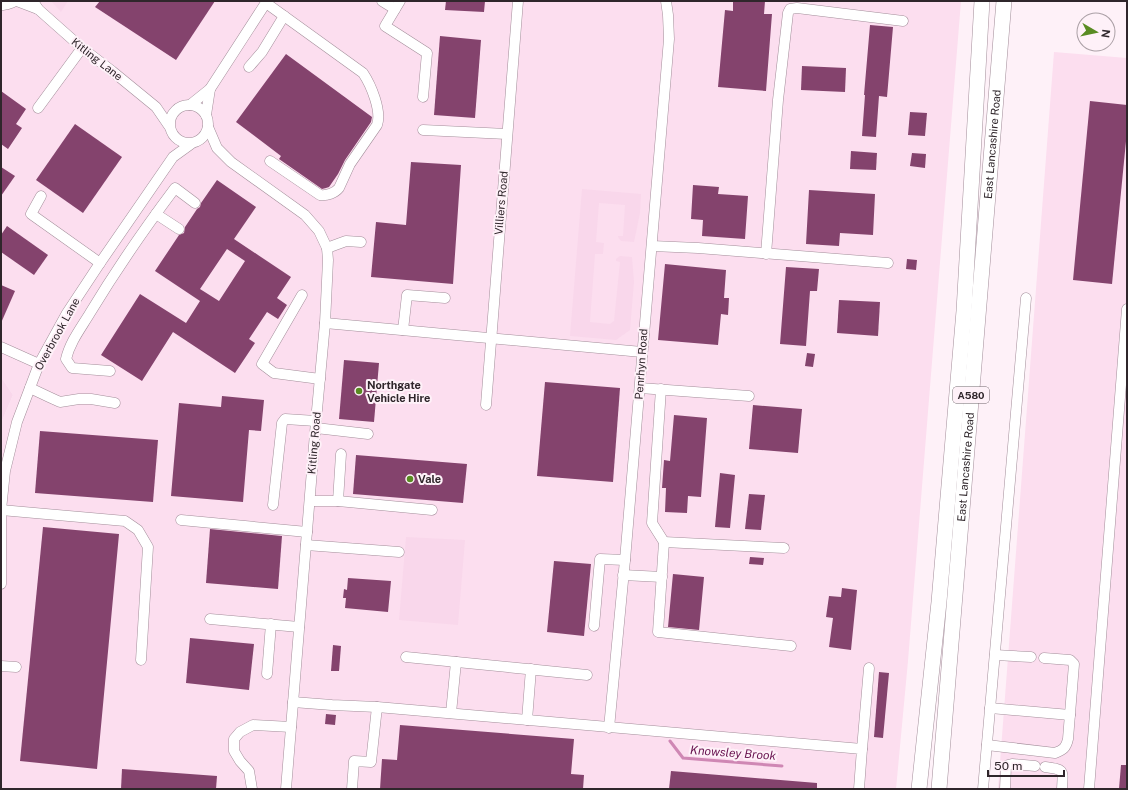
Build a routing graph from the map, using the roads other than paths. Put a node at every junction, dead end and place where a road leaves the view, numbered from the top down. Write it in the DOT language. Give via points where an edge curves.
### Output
graph roads {
  1 [pos="12,1"];
  2 [pos="17,1"];
  3 [pos="382,1"];
  4 [pos="518,1"];
  5 [pos="666,1"];
  6 [pos="982,1"];
  7 [pos="1004,1"];
  8 [pos="266,2"];
  9 [pos="1,4"];
  10 [pos="36,5"];
  11 [pos="398,5"];
  12 [pos="284,16"];
  13 [pos="903,21"];
  14 [pos="82,48"];
  15 [pos="249,67"];
  16 [pos="210,89"];
  17 [pos="423,97"];
  18 [pos="190,105"];
  19 [pos="156,107"];
  20 [pos="38,108"];
  21 [pos="177,109"];
  22 [pos="206,115"];
  23 [pos="169,126"];
  24 [pos="208,127"];
  25 [pos="423,130"];
  26 [pos="507,134"];
  27 [pos="174,137"];
  28 [pos="194,143"];
  29 [pos="217,148"];
  30 [pos="174,157"];
  31 [pos="270,161"];
  32 [pos="149,192"];
  33 [pos="41,196"];
  34 [pos="195,203"];
  35 [pos="163,204"];
  36 [pos="156,214"];
  37 [pos="179,230"];
  38 [pos="361,242"];
  39 [pos="652,246"];
  40 [pos="327,248"];
  41 [pos="766,254"];
  42 [pos="100,263"];
  43 [pos="888,263"];
  44 [pos="82,290"];
  45 [pos="302,295"];
  46 [pos="445,298"];
  47 [pos="1026,298"];
  48 [pos="98,301"];
  49 [pos="1127,309"];
  50 [pos="325,324"];
  51 [pos="403,330"];
  52 [pos="490,338"];
  53 [pos="1,347"];
  54 [pos="642,352"];
  55 [pos="39,364"];
  56 [pos="110,371"];
  57 [pos="320,380"];
  58 [pos="30,388"];
  59 [pos="640,388"];
  60 [pos="661,389"];
  61 [pos="749,396"];
  62 [pos="115,403"];
  63 [pos="486,405"];
  64 [pos="316,425"];
  65 [pos="368,434"];
  66 [pos="341,454"];
  67 [pos="310,501"];
  68 [pos="338,501"];
  69 [pos="273,505"];
  70 [pos="1,510"];
  71 [pos="432,510"];
  72 [pos="181,520"];
  73 [pos="307,532"];
  74 [pos="664,542"];
  75 [pos="306,545"];
  76 [pos="784,548"];
  77 [pos="400,552"];
  78 [pos="625,560"];
  79 [pos="623,575"];
  80 [pos="662,577"];
  81 [pos="1,584"];
  82 [pos="210,619"];
  83 [pos="271,624"];
  84 [pos="594,626"];
  85 [pos="299,627"];
  86 [pos="791,646"];
  87 [pos="995,655"];
  88 [pos="406,657"];
  89 [pos="1031,657"];
  90 [pos="1044,658"];
  91 [pos="141,660"];
  92 [pos="456,662"];
  93 [pos="1,666"];
  94 [pos="16,667"];
  95 [pos="869,668"];
  96 [pos="531,669"];
  97 [pos="267,674"];
  98 [pos="587,674"];
  99 [pos="293,702"];
  100 [pos="377,707"];
  101 [pos="990,708"];
  102 [pos="451,713"];
  103 [pos="1070,715"];
  104 [pos="527,720"];
  105 [pos="291,727"];
  106 [pos="609,728"];
  107 [pos="987,746"];
  108 [pos="862,750"];
  109 [pos="252,789"];
  110 [pos="286,789"];
  111 [pos="352,789"];
  112 [pos="860,789"];
  113 [pos="919,789"];
  114 [pos="939,789"];
  115 [pos="983,789"];
  116 [pos="1005,789"];
  117 [pos="1062,789"];
  118 [pos="1089,789"];
  1 -- 9 [label="main road"];
  2 -- 10 [label="street, Kitling Lane"];
  3 -- 11 [label="street"];
  4 -- 26 [label="street, Villiers Road"];
  5 -- 39 [label="street, Penrhyn Road" via="669,39"];
  6 -- 113 [label="highway, East Lancashire Road / A580" via="964,311 931,691"];
  7 -- 114 [label="highway, East Lancashire Road / A580"];
  8 -- 12 [label="street"];
  8 -- 16 [label="street"];
  10 -- 14 [label="street, Kitling Lane"];
  11 -- 17 [label="street" via="385,26 427,53"];
  12 -- 15 [label="street" via="262,52"];
  12 -- 31 [label="street" via="363,73 372,91 378,120 350,164 339,188 330,194 320,195"];
  13 -- 41 [label="street" via="790,9 778,100"];
  14 -- 19 [label="street, Kitling Lane"];
  14 -- 20 [label="street"];
  16 -- 18 [label="street"];
  16 -- 22 [label="street"];
  18 -- 21 [label="street"];
  18 -- 22 [label="street" via="196,106"];
  19 -- 21 [label="street"];
  19 -- 23 [label="street, Kitling Lane"];
  21 -- 23 [label="street" via="172,114"];
  22 -- 24 [label="street"];
  23 -- 27 [label="street"];
  24 -- 28 [label="street" via="202,138"];
  24 -- 29 [label="street, Kitling Road"];
  25 -- 26 [label="street"];
  26 -- 52 [label="street, Villiers Road"];
  27 -- 28 [label="street" via="184,144"];
  27 -- 30 [label="street"];
  28 -- 29 [label="street, Kitling Road"];
  28 -- 30 [label="street, Overbrook Lane"];
  29 -- 40 [label="street, Kitling Road" via="231,162 305,215 319,231"];
  30 -- 32 [label="street, Overbrook Lane"];
  32 -- 35 [label="street"];
  32 -- 42 [label="street, Overbrook Lane"];
  33 -- 42 [label="street" via="30,214"];
  34 -- 35 [label="street" via="175,188"];
  35 -- 36 [label="street"];
  36 -- 37 [label="street"];
  36 -- 48 [label="street"];
  38 -- 40 [label="street" via="346,241"];
  39 -- 41 [label="street"];
  39 -- 54 [label="street, Penrhyn Road"];
  40 -- 50 [label="street, Kitling Road"];
  41 -- 43 [label="street"];
  42 -- 44 [label="street, Overbrook Lane"];
  44 -- 48 [label="street"];
  44 -- 55 [label="street, Overbrook Lane"];
  45 -- 57 [label="street" via="262,364 274,373"];
  46 -- 51 [label="street" via="407,295"];
  47 -- 87 [label="street"];
  48 -- 56 [label="street" via="68,349 66,359 72,368"];
  49 -- 118 [label="street"];
  50 -- 51 [label="street"];
  50 -- 57 [label="street, Kitling Road"];
  51 -- 52 [label="street"];
  52 -- 54 [label="street"];
  52 -- 63 [label="street, Villiers Road"];
  53 -- 55 [label="street"];
  54 -- 59 [label="street, Penrhyn Road"];
  55 -- 58 [label="street, Overbrook Lane"];
  57 -- 64 [label="street, Kitling Road"];
  58 -- 62 [label="street" via="60,402 91,399"];
  58 -- 70 [label="street, Overbrook Lane" via="17,422 5,471"];
  59 -- 60 [label="street"];
  59 -- 78 [label="street, Penrhyn Road"];
  60 -- 61 [label="street"];
  60 -- 74 [label="street" via="652,523"];
  64 -- 65 [label="street"];
  64 -- 67 [label="street, Kitling Road"];
  64 -- 69 [label="street" via="285,419 282,423"];
  66 -- 68 [label="street"];
  67 -- 68 [label="street"];
  67 -- 73 [label="street, Kitling Road"];
  68 -- 71 [label="street"];
  70 -- 81 [label="street, Overbrook Lane"];
  70 -- 91 [label="street" via="125,521 138,530 148,548"];
  72 -- 73 [label="street"];
  73 -- 75 [label="street, Kitling Road"];
  74 -- 76 [label="street"];
  74 -- 80 [label="street"];
  75 -- 77 [label="street"];
  75 -- 85 [label="street, Kitling Road"];
  78 -- 79 [label="street, Penrhyn Road"];
  78 -- 84 [label="street" via="600,559"];
  79 -- 80 [label="street"];
  79 -- 106 [label="street, Penrhyn Road"];
  80 -- 86 [label="street" via="658,632"];
  82 -- 83 [label="street"];
  83 -- 85 [label="street"];
  83 -- 97 [label="street"];
  85 -- 99 [label="street, Kitling Road"];
  87 -- 89 [label="street"];
  87 -- 101 [label="street"];
  88 -- 92 [label="street"];
  90 -- 103 [label="street" via="1070,660 1074,664"];
  92 -- 96 [label="street"];
  92 -- 102 [label="street"];
  93 -- 94 [label="street"];
  95 -- 108 [label="street"];
  96 -- 98 [label="street"];
  96 -- 104 [label="street"];
  99 -- 100 [label="street"];
  99 -- 105 [label="street, Kitling Road"];
  100 -- 102 [label="street"];
  100 -- 111 [label="street" via="371,762 354,761"];
  101 -- 103 [label="street"];
  101 -- 107 [label="street"];
  102 -- 104 [label="street"];
  103 -- 107 [label="street" via="1068,739 1062,751 1054,753"];
  104 -- 106 [label="street"];
  105 -- 109 [label="street" via="253,725 240,732 234,739 234,752 249,771"];
  105 -- 110 [label="street, Kitling Road"];
  106 -- 108 [label="street"];
  107 -- 115 [label="street"];
  108 -- 112 [label="street"];
  116 -- 117 [label="street" via="1006,768 1012,764 1060,769 1063,774"];
}
